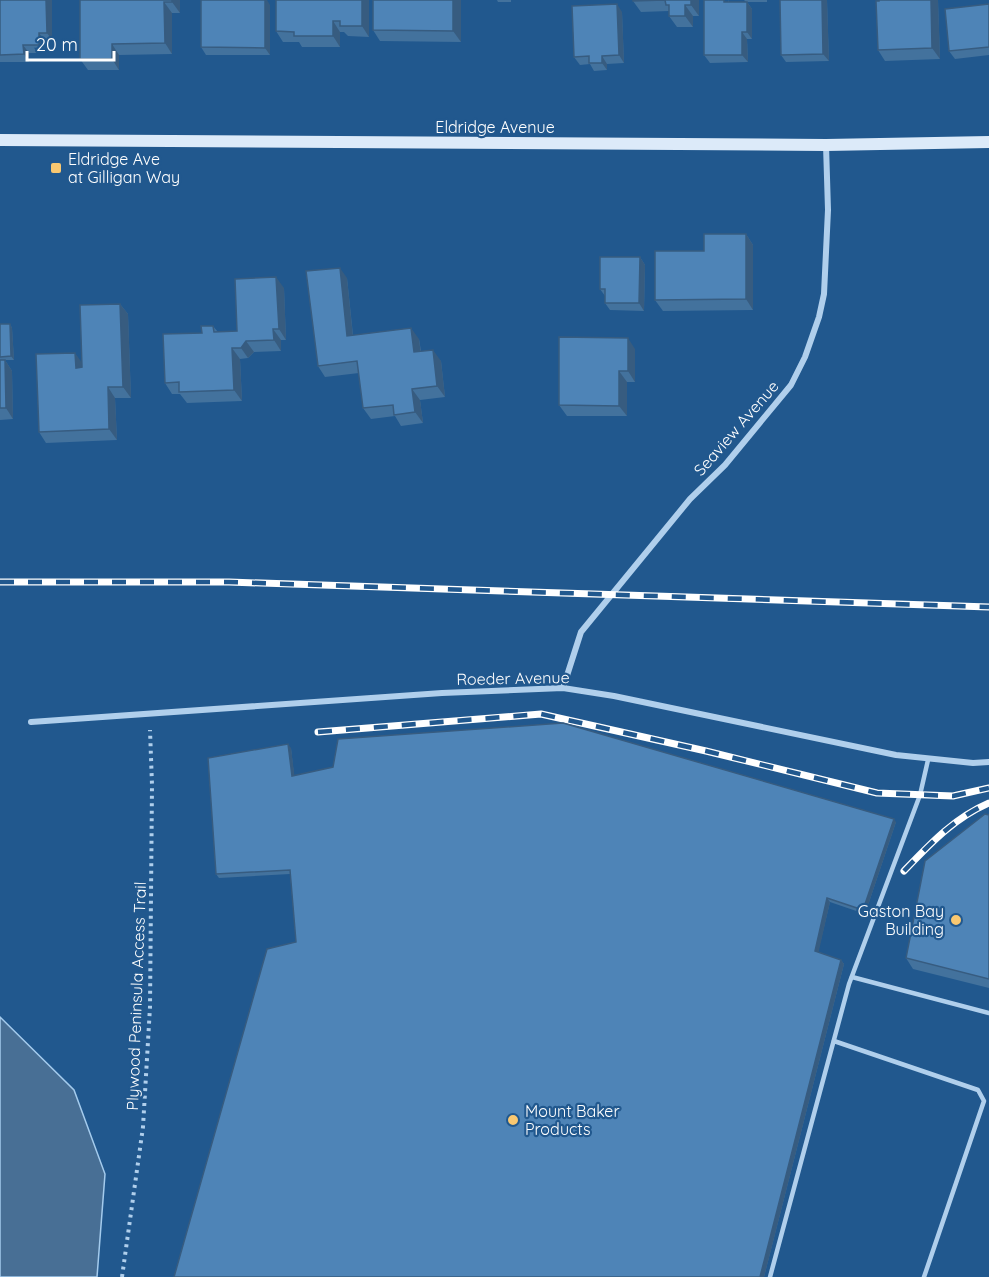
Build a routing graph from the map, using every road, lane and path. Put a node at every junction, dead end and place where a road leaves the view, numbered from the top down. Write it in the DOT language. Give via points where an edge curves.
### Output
graph roads {
  1 [pos="0,140"];
  2 [pos="989,142"];
  3 [pos="826,145"];
  4 [pos="563,688"];
  5 [pos="149,714"];
  6 [pos="32,722"];
  7 [pos="928,760"];
  8 [pos="989,762"];
  9 [pos="852,977"];
  10 [pos="989,1013"];
  11 [pos="834,1041"];
  12 [pos="122,1277"];
  13 [pos="770,1277"];
  14 [pos="924,1277"];
  1 -- 3 [label="main road, Eldridge Avenue"];
  2 -- 3 [label="main road, Eldridge Avenue"];
  3 -- 4 [label="street, Seaview Avenue" via="824,294 805,357 791,385 690,499 581,632"];
  4 -- 5 [label="street, Roeder Avenue"];
  4 -- 7 [label="street, Roeder Avenue"];
  5 -- 6 [label="street, Roeder Avenue"];
  5 -- 12 [label="path, Plywood Peninsula Access Trail" via="150,1007 143,1127"];
  7 -- 8 [label="street, Roeder Avenue"];
  7 -- 9 [label="lane" via="920,795"];
  9 -- 10 [label="lane"];
  9 -- 11 [label="lane"];
  11 -- 13 [label="lane"];
  11 -- 14 [label="lane" via="978,1090 984,1101"];
}
